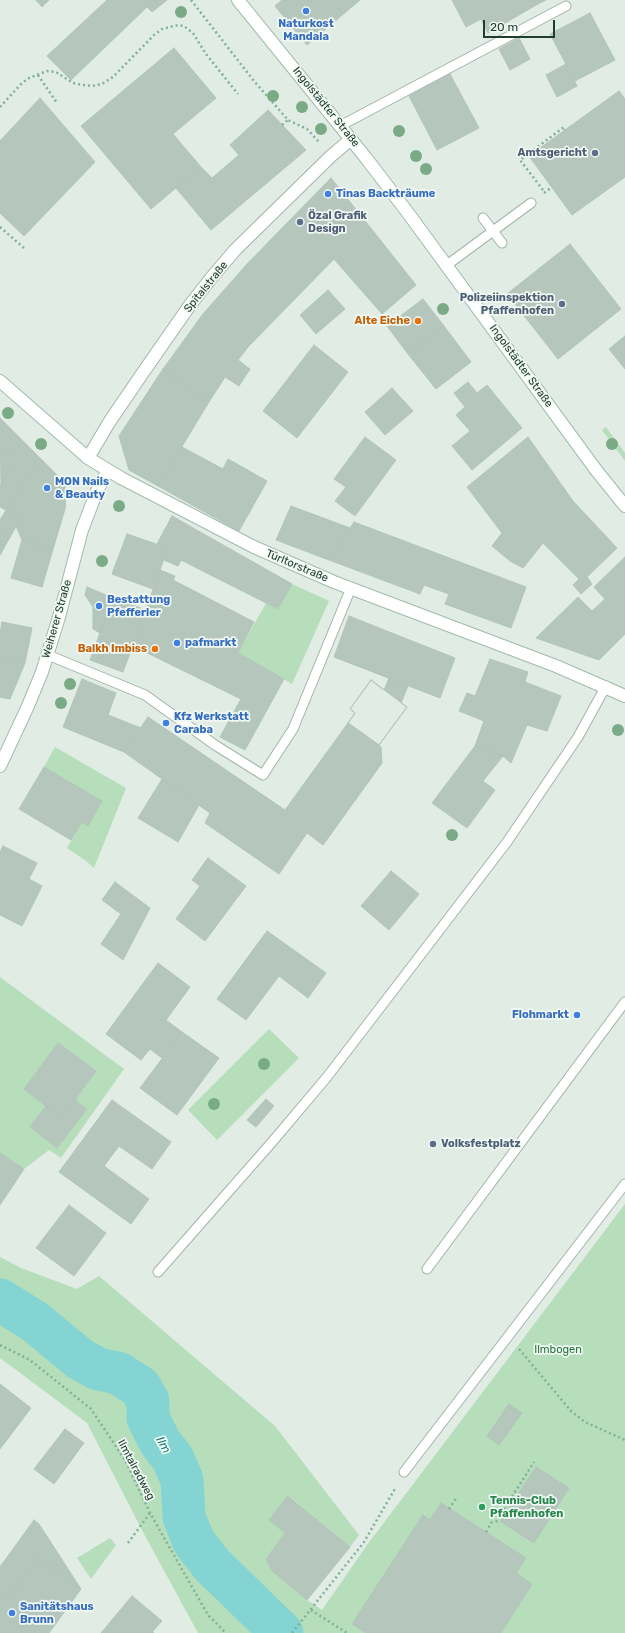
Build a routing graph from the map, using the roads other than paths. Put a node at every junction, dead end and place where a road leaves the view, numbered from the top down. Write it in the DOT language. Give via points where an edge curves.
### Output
graph roads {
  1 [pos="238,0"];
  2 [pos="566,6"];
  3 [pos="340,126"];
  4 [pos="351,139"];
  5 [pos="531,203"];
  6 [pos="483,218"];
  7 [pos="493,231"];
  8 [pos="502,243"];
  9 [pos="447,265"];
  10 [pos="0,380"];
  11 [pos="88,458"];
  12 [pos="108,470"];
  13 [pos="625,506"];
  14 [pos="351,588"];
  15 [pos="48,655"];
  16 [pos="606,686"];
  17 [pos="625,696"];
  18 [pos="0,766"];
  19 [pos="625,1002"];
  20 [pos="625,1184"];
  21 [pos="427,1269"];
  22 [pos="158,1272"];
  23 [pos="404,1472"];
  1 -- 3 [label="street, Ingolstädter Straße"];
  2 -- 3 [label="lane"];
  3 -- 4 [label="street, Ingolstädter Straße"];
  4 -- 9 [label="street, Ingolstädter Straße"];
  4 -- 11 [label="street, Spitalstraße" via="235,250 190,305 114,415"];
  5 -- 7 [label="lane"];
  6 -- 7 [label="lane"];
  7 -- 8 [label="lane"];
  7 -- 9 [label="lane"];
  9 -- 13 [label="street, Ingolstädter Straße"];
  10 -- 11 [label="street, Türltorstraße"];
  11 -- 12 [label="street, Türltorstraße"];
  12 -- 14 [label="street, Türltorstraße" via="254,547"];
  12 -- 15 [label="street, Weiherer Straße" via="97,490 82,530"];
  14 -- 15 [label="lane" via="293,730 262,775 215,745 145,694"];
  14 -- 16 [label="street, Türltorstraße"];
  15 -- 18 [label="street, Weiherer Straße"];
  16 -- 17 [label="street, Türltorstraße"];
  16 -- 22 [label="lane" via="578,738 507,842 327,1077"];
  19 -- 21 [label="lane"];
  20 -- 23 [label="lane"];
}
